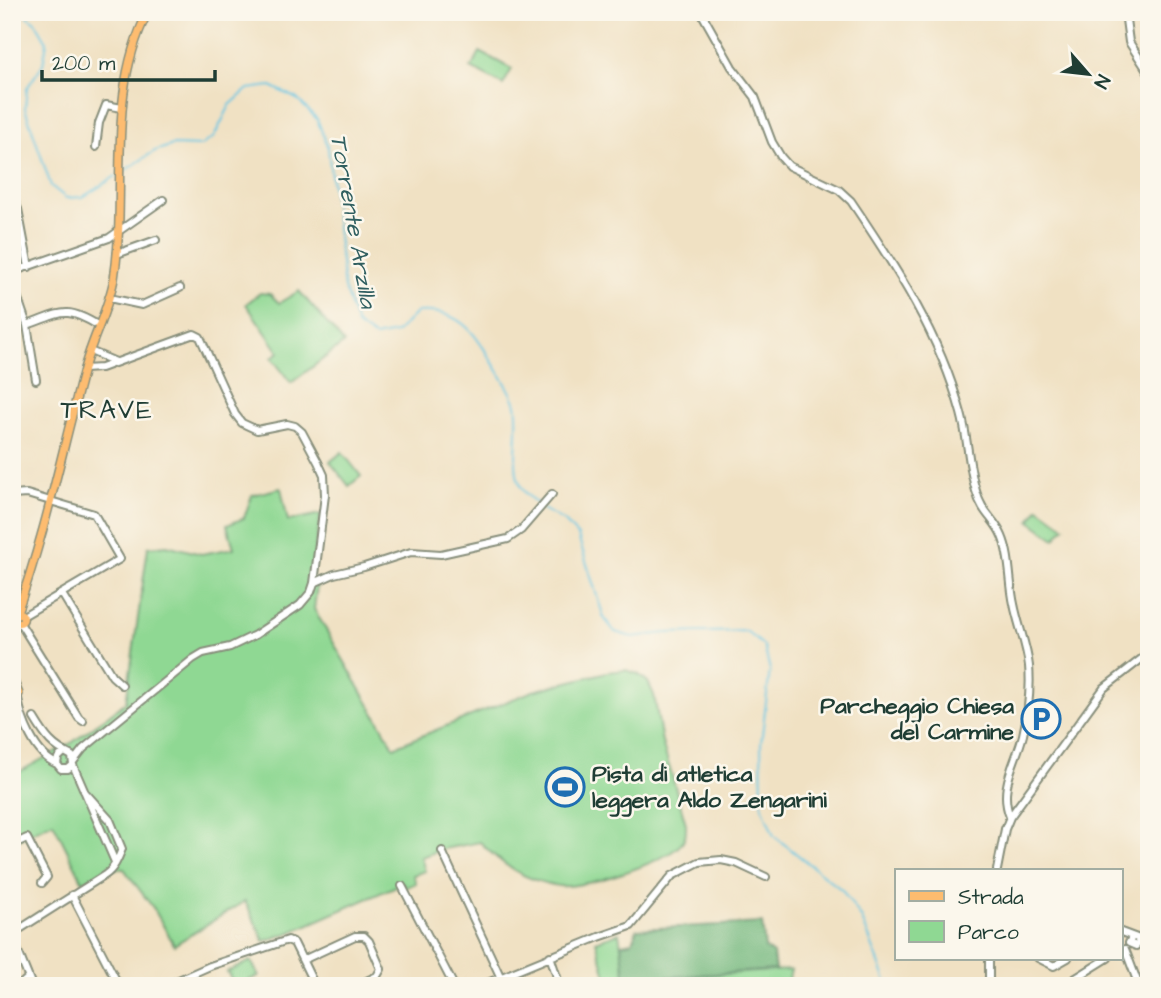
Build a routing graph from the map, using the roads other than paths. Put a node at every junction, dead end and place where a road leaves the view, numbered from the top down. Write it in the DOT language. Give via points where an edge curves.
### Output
graph roads {
  1 [pos="148,12"];
  2 [pos="701,12"];
  3 [pos="1125,12"];
  4 [pos="1149,73"];
  5 [pos="122,108"];
  6 [pos="96,146"];
  7 [pos="12,196"];
  8 [pos="163,200"];
  9 [pos="119,230"];
  10 [pos="156,240"];
  11 [pos="117,254"];
  12 [pos="29,267"];
  13 [pos="12,272"];
  14 [pos="12,281"];
  15 [pos="180,288"];
  16 [pos="109,298"];
  17 [pos="27,325"];
  18 [pos="99,326"];
  19 [pos="90,351"];
  20 [pos="116,362"];
  21 [pos="84,369"];
  22 [pos="36,380"];
  23 [pos="552,494"];
  24 [pos="12,495"];
  25 [pos="51,501"];
  26 [pos="314,583"];
  27 [pos="62,594"];
  28 [pos="17,621"];
  29 [pos="1149,653"];
  30 [pos="12,677"];
  31 [pos="122,685"];
  32 [pos="14,704"];
  33 [pos="20,713"];
  34 [pos="34,718"];
  35 [pos="83,721"];
  36 [pos="83,749"];
  37 [pos="64,754"];
  38 [pos="43,755"];
  39 [pos="57,764"];
  40 [pos="73,764"];
  41 [pos="65,770"];
  42 [pos="75,775"];
  43 [pos="84,791"];
  44 [pos="1010,817"];
  45 [pos="12,845"];
  46 [pos="442,851"];
  47 [pos="115,862"];
  48 [pos="997,869"];
  49 [pos="766,877"];
  50 [pos="42,883"];
  51 [pos="402,886"];
  52 [pos="72,895"];
  53 [pos="1122,932"];
  54 [pos="12,935"];
  55 [pos="1135,939"];
  56 [pos="1149,940"];
  57 [pos="1125,948"];
  58 [pos="551,956"];
  59 [pos="303,960"];
  60 [pos="989,960"];
  61 [pos="1040,960"];
  62 [pos="1064,960"];
  63 [pos="1105,960"];
  64 [pos="500,976"];
  65 [pos="27,984"];
  66 [pos="119,986"];
  67 [pos="165,986"];
  68 [pos="315,986"];
  69 [pos="356,986"];
  70 [pos="454,986"];
  71 [pos="480,986"];
  72 [pos="560,986"];
  73 [pos="989,986"];
  74 [pos="1063,986"];
  75 [pos="1139,986"];
  1 -- 5 [label="main road" via="130,58"];
  2 -- 44 [label="street" via="755,97 781,157 852,201 916,300 935,339 962,416 978,499 1002,534 1029,663 1023,735 1007,777"];
  3 -- 4 [label="street" via="1129,42"];
  5 -- 6 [label="street" via="106,105"];
  5 -- 9 [label="main road"];
  7 -- 12 [label="street"];
  8 -- 9 [label="street"];
  9 -- 11 [label="main road"];
  9 -- 12 [label="street" via="109,238"];
  10 -- 11 [label="street"];
  11 -- 16 [label="main road"];
  12 -- 13 [label="street"];
  14 -- 17 [label="street"];
  15 -- 16 [label="street" via="142,305"];
  16 -- 18 [label="main road"];
  17 -- 18 [label="street" via="71,312"];
  17 -- 22 [label="street"];
  18 -- 19 [label="main road"];
  19 -- 20 [label="street"];
  19 -- 21 [label="main road"];
  20 -- 21 [label="street"];
  20 -- 26 [label="street" via="194,334 200,337 242,423 257,430 286,424 302,432 324,475"];
  21 -- 25 [label="main road"];
  23 -- 26 [label="street" via="522,530 508,539 441,554 411,552"];
  24 -- 25 [label="street"];
  25 -- 27 [label="street" via="93,514 120,559"];
  25 -- 28 [label="main road"];
  26 -- 36 [label="street" via="300,605 242,642 193,659"];
  27 -- 28 [label="street"];
  27 -- 31 [label="street"];
  28 -- 35 [label="street"];
  29 -- 44 [label="street" via="1104,688"];
  30 -- 32 [label="main road" via="18,687"];
  32 -- 33 [label="street"];
  32 -- 33 [label="street"];
  33 -- 38 [label="street"];
  34 -- 37 [label="street"];
  36 -- 37 [label="street"];
  36 -- 40 [label="street"];
  37 -- 38 [label="street"];
  37 -- 39 [label="street"];
  37 -- 40 [label="street"];
  38 -- 39 [label="street"];
  39 -- 41 [label="street"];
  40 -- 41 [label="street"];
  40 -- 42 [label="street"];
  41 -- 42 [label="street"];
  42 -- 43 [label="street"];
  43 -- 47 [label="street"];
  43 -- 47 [label="street" via="110,820 122,849"];
  44 -- 48 [label="street"];
  45 -- 50 [label="street" via="27,838 47,877"];
  46 -- 64 [label="street"];
  47 -- 52 [label="street" via="105,875"];
  49 -- 58 [label="street" via="736,863 699,862 672,876 631,926"];
  51 -- 70 [label="street"];
  52 -- 54 [label="street"];
  52 -- 66 [label="street"];
  53 -- 55 [label="street"];
  54 -- 65 [label="street"];
  55 -- 56 [label="street"];
  55 -- 57 [label="street" via="1129,939"];
  57 -- 75 [label="street"];
  58 -- 64 [label="street"];
  58 -- 72 [label="street"];
  59 -- 67 [label="street" via="295,943 288,940"];
  59 -- 68 [label="street"];
  59 -- 69 [label="street" via="364,936 381,969 377,976"];
  60 -- 73 [label="street"];
  61 -- 62 [label="street" via="1054,966"];
  63 -- 74 [label="street"];
  64 -- 71 [label="street"];
}
